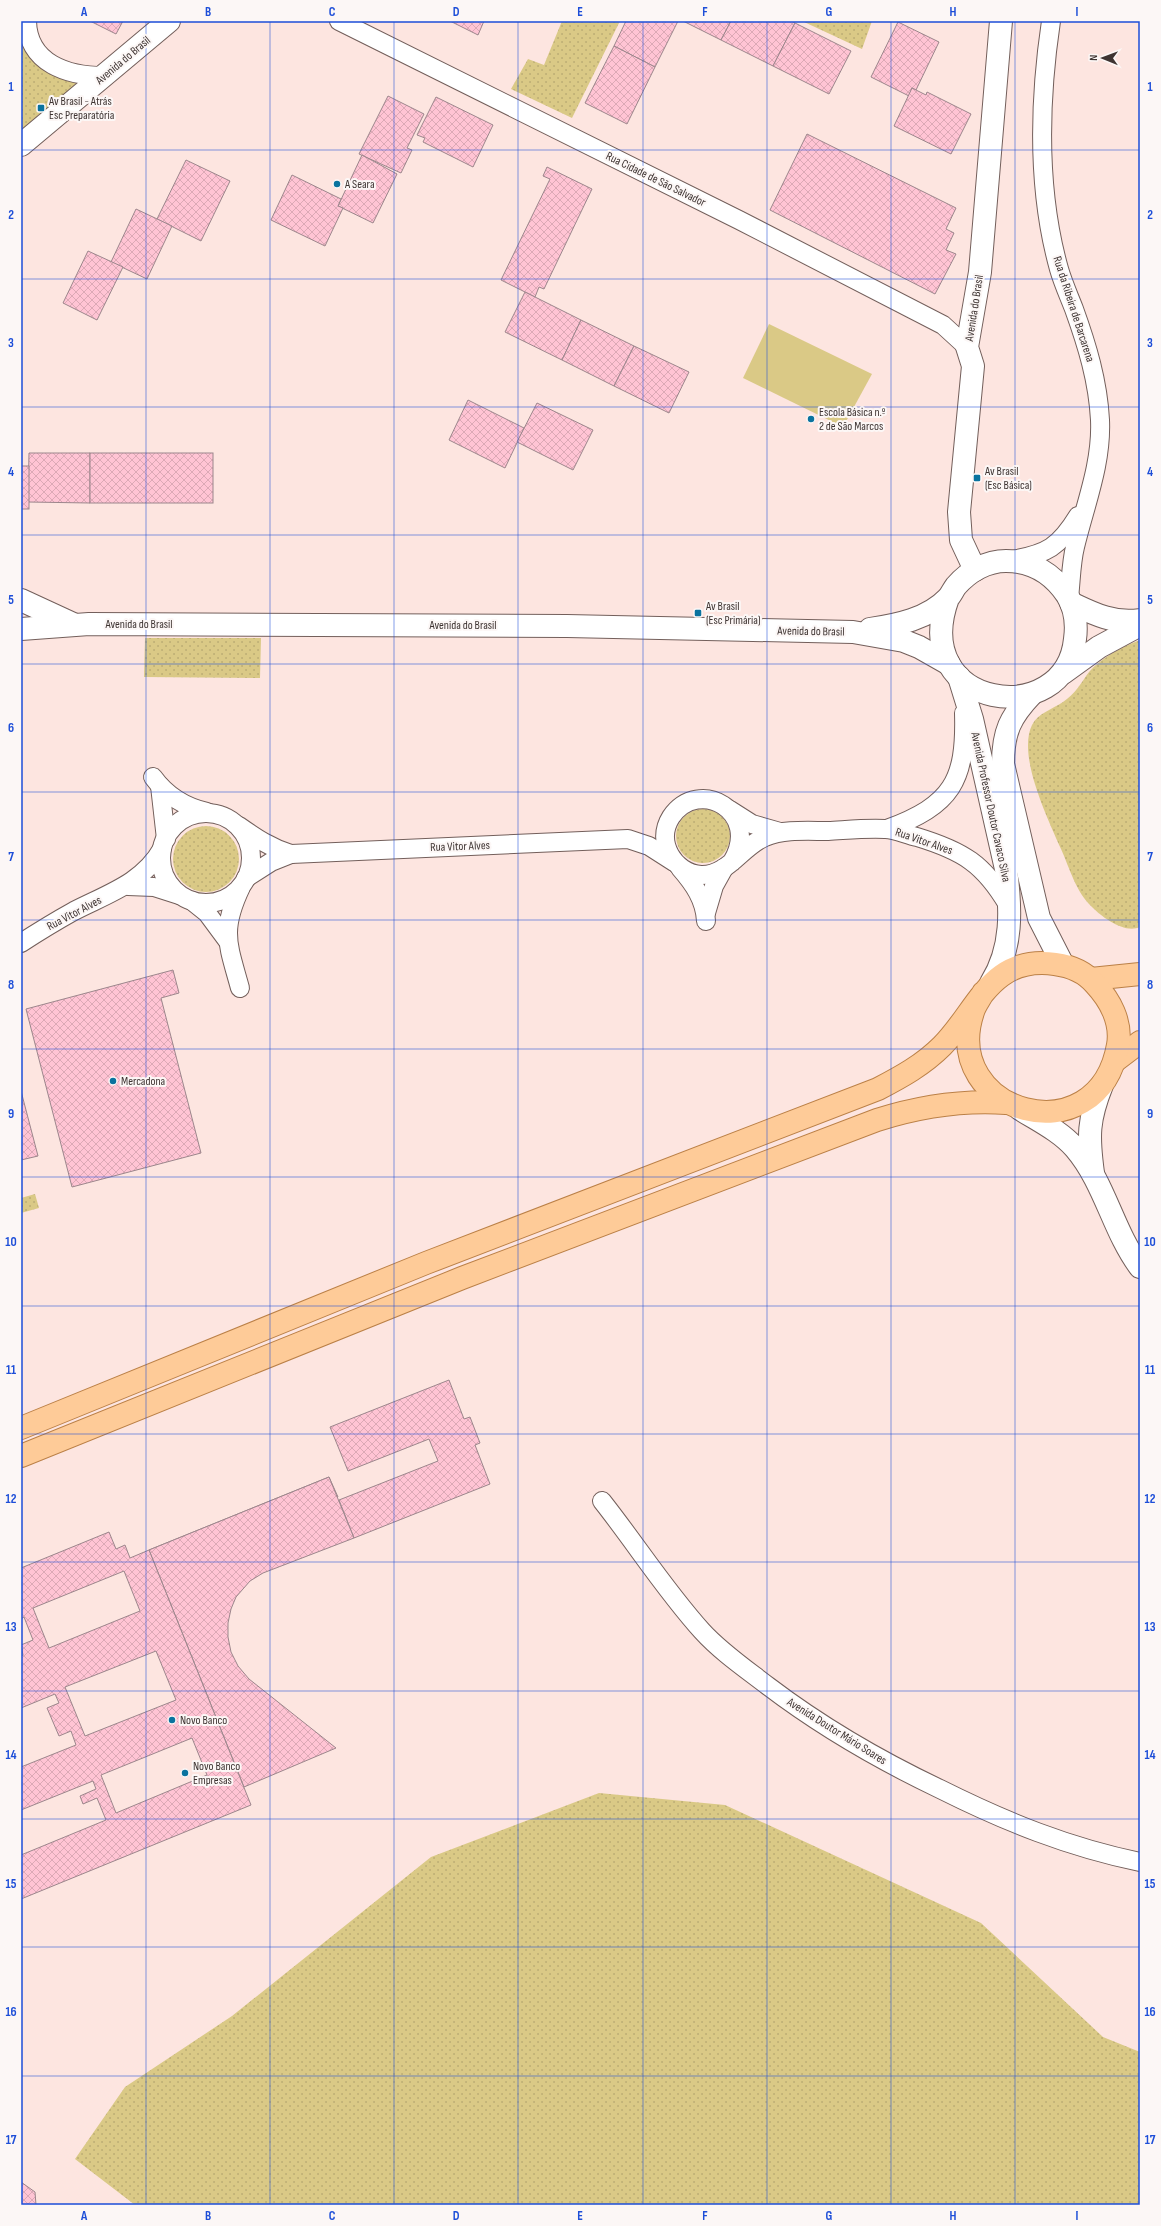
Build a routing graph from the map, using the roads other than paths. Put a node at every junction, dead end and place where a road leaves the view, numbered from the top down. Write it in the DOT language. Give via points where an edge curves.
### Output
graph roads {
  1 [pos="27,21"];
  2 [pos="169,21"];
  3 [pos="338,21"];
  4 [pos="1001,21"];
  5 [pos="1051,21"];
  6 [pos="104,76"];
  7 [pos="21,146"];
  8 [pos="967,347"];
  9 [pos="1088,500"];
  10 [pos="1006,561"];
  11 [pos="974,570"];
  12 [pos="948,598"];
  13 [pos="21,600"];
  14 [pos="1070,600"];
  15 [pos="1140,620"];
  16 [pos="74,624"];
  17 [pos="1140,625"];
  18 [pos="21,629"];
  19 [pos="853,632"];
  20 [pos="957,678"];
  21 [pos="1054,680"];
  22 [pos="1032,694"];
  23 [pos="728,809"];
  24 [pos="675,811"];
  25 [pos="210,813"];
  26 [pos="239,826"];
  27 [pos="887,829"];
  28 [pos="780,832"];
  29 [pos="628,839"];
  30 [pos="164,844"];
  31 [pos="292,854"];
  32 [pos="678,865"];
  33 [pos="728,865"];
  34 [pos="244,882"];
  35 [pos="128,886"];
  36 [pos="187,898"];
  37 [pos="1008,905"];
  38 [pos="227,940"];
  39 [pos="21,943"];
  40 [pos="1063,965"];
  41 [pos="1140,974"];
  42 [pos="1092,979"];
  43 [pos="240,988"];
  44 [pos="987,988"];
  45 [pos="1140,1042"];
  46 [pos="1115,1061"];
  47 [pos="1102,1085"];
  48 [pos="1013,1106"];
  49 [pos="1094,1176"];
  50 [pos="1140,1267"];
  51 [pos="21,1428"];
  52 [pos="21,1456"];
  53 [pos="602,1501"];
  54 [pos="1140,1862"];
  1 -- 6 [label="street" via="37,52 47,62 82,76"];
  2 -- 6 [label="street, Avenida do Brasil"];
  3 -- 8 [label="street, Rua Cidade de São Salvador" via="739,220 943,325"];
  4 -- 8 [label="street, Avenida do Brasil" via="980,272"];
  5 -- 9 [label="street, Rua da Ribeira de Barcarena" via="1043,107 1044,181 1049,225 1059,270 1087,348 1098,400 1099,445 1095,476"];
  6 -- 7 [label="street, Avenida do Brasil"];
  8 -- 11 [label="street, Avenida do Brasil" via="973,366 959,525 965,553"];
  9 -- 10 [label="street, Rua da Ribeira de Barcarena" via="1067,535 1056,546 1034,556"];
  9 -- 14 [label="street, Rua da Ribeira de Barcarena" via="1075,546"];
  10 -- 11 [label="street" via="984,565"];
  10 -- 14 [label="street" via="1028,565 1049,574"];
  11 -- 12 [label="street, Avenida do Brasil" via="955,587"];
  12 -- 19 [label="street, Avenida do Brasil" via="909,621 894,626"];
  12 -- 20 [label="street" via="942,614 940,632 943,648"];
  13 -- 16 [label="street"];
  14 -- 15 [label="street" via="1114,621"];
  14 -- 21 [label="street" via="1076,623 1075,644 1071,657"];
  16 -- 18 [label="street, Avenida do Brasil"];
  16 -- 19 [label="street, Avenida do Brasil" via="559,626"];
  17 -- 21 [label="street" via="1099,646"];
  19 -- 20 [label="street, Avenida do Brasil" via="919,646"];
  20 -- 22 [label="street" via="993,696 1013,698"];
  20 -- 27 [label="street, Rua Vitor Alves" via="965,742 963,761 955,782 930,809"];
  20 -- 37 [label="street, Avenida Professor Doutor Cavaco Silva" via="972,719 1006,869"];
  21 -- 22 [label="street"];
  22 -- 40 [label="street, Avenida Professor Doutor Cavaco Silva" via="1017,710 1008,727 1003,742 1002,764 1039,918"];
  23 -- 24 [label="street, Rua Vitor Alves" via="720,803 701,799"];
  23 -- 28 [label="street, Rua Vitor Alves" via="752,824"];
  23 -- 33 [label="street" via="736,820 740,844"];
  24 -- 29 [label="street, Rua Vitor Alves" via="652,831"];
  24 -- 32 [label="street" via="665,837 669,855"];
  25 -- 26 [label="street, Rua Vitor Alves" via="230,819"];
  25 -- 30 [label="street, Rua Vitor Alves" via="199,813 179,822"];
  25 -- 30 [label="street" via="186,805 156,782"];
  26 -- 31 [label="street, Rua Vitor Alves" via="276,849"];
  26 -- 34 [label="street" via="247,840 251,857"];
  27 -- 28 [label="street, Rua Vitor Alves"];
  27 -- 37 [label="street, Rua Vitor Alves" via="942,845 976,864 996,884"];
  28 -- 33 [label="street, Rua Vitor Alves" via="754,842"];
  29 -- 31 [label="street, Rua Vitor Alves"];
  29 -- 32 [label="street, Rua Vitor Alves" via="649,846"];
  30 -- 35 [label="street, Rua Vitor Alves" via="148,868"];
  30 -- 36 [label="street" via="163,871 167,881"];
  31 -- 34 [label="street, Rua Vitor Alves" via="271,862"];
  32 -- 33 [label="street, Rua Vitor Alves" via="691,873 702,875 714,874"];
  32 -- 33 [label="street" via="697,889 706,917 714,886"];
  34 -- 36 [label="street, Rua Vitor Alves" via="224,899 214,902"];
  34 -- 38 [label="street" via="231,907"];
  35 -- 36 [label="street, Rua Vitor Alves" via="154,887"];
  35 -- 39 [label="street, Rua Vitor Alves" via="64,916"];
  36 -- 38 [label="street" via="207,913"];
  37 -- 44 [label="street, Avenida Professor Doutor Cavaco Silva" via="1004,959"];
  38 -- 43 [label="street"];
  40 -- 42 [label="main road"];
  40 -- 44 [label="main road" via="1044,962 1025,964 1007,972"];
  41 -- 42 [label="main road"];
  42 -- 46 [label="main road" via="1107,996 1116,1017 1119,1039"];
  44 -- 48 [label="main road" via="973,1011 969,1032 970,1053 977,1073 989,1090"];
  44 -- 51 [label="main road" via="942,1046 922,1064 878,1089 426,1263"];
  45 -- 46 [label="main road"];
  46 -- 47 [label="main road"];
  47 -- 48 [label="main road" via="1085,1101 1064,1110 1042,1113"];
  47 -- 49 [label="street" via="1092,1112 1090,1147"];
  48 -- 49 [label="street" via="1064,1137 1076,1149"];
  48 -- 52 [label="main road" via="987,1102 941,1106 897,1114 871,1122 455,1281"];
  49 -- 50 [label="street" via="1124,1242"];
  53 -- 54 [label="street, Avenida Doutor Mário Soares" via="702,1631 745,1669 798,1708 877,1758 1000,1818 1063,1843"];
}
